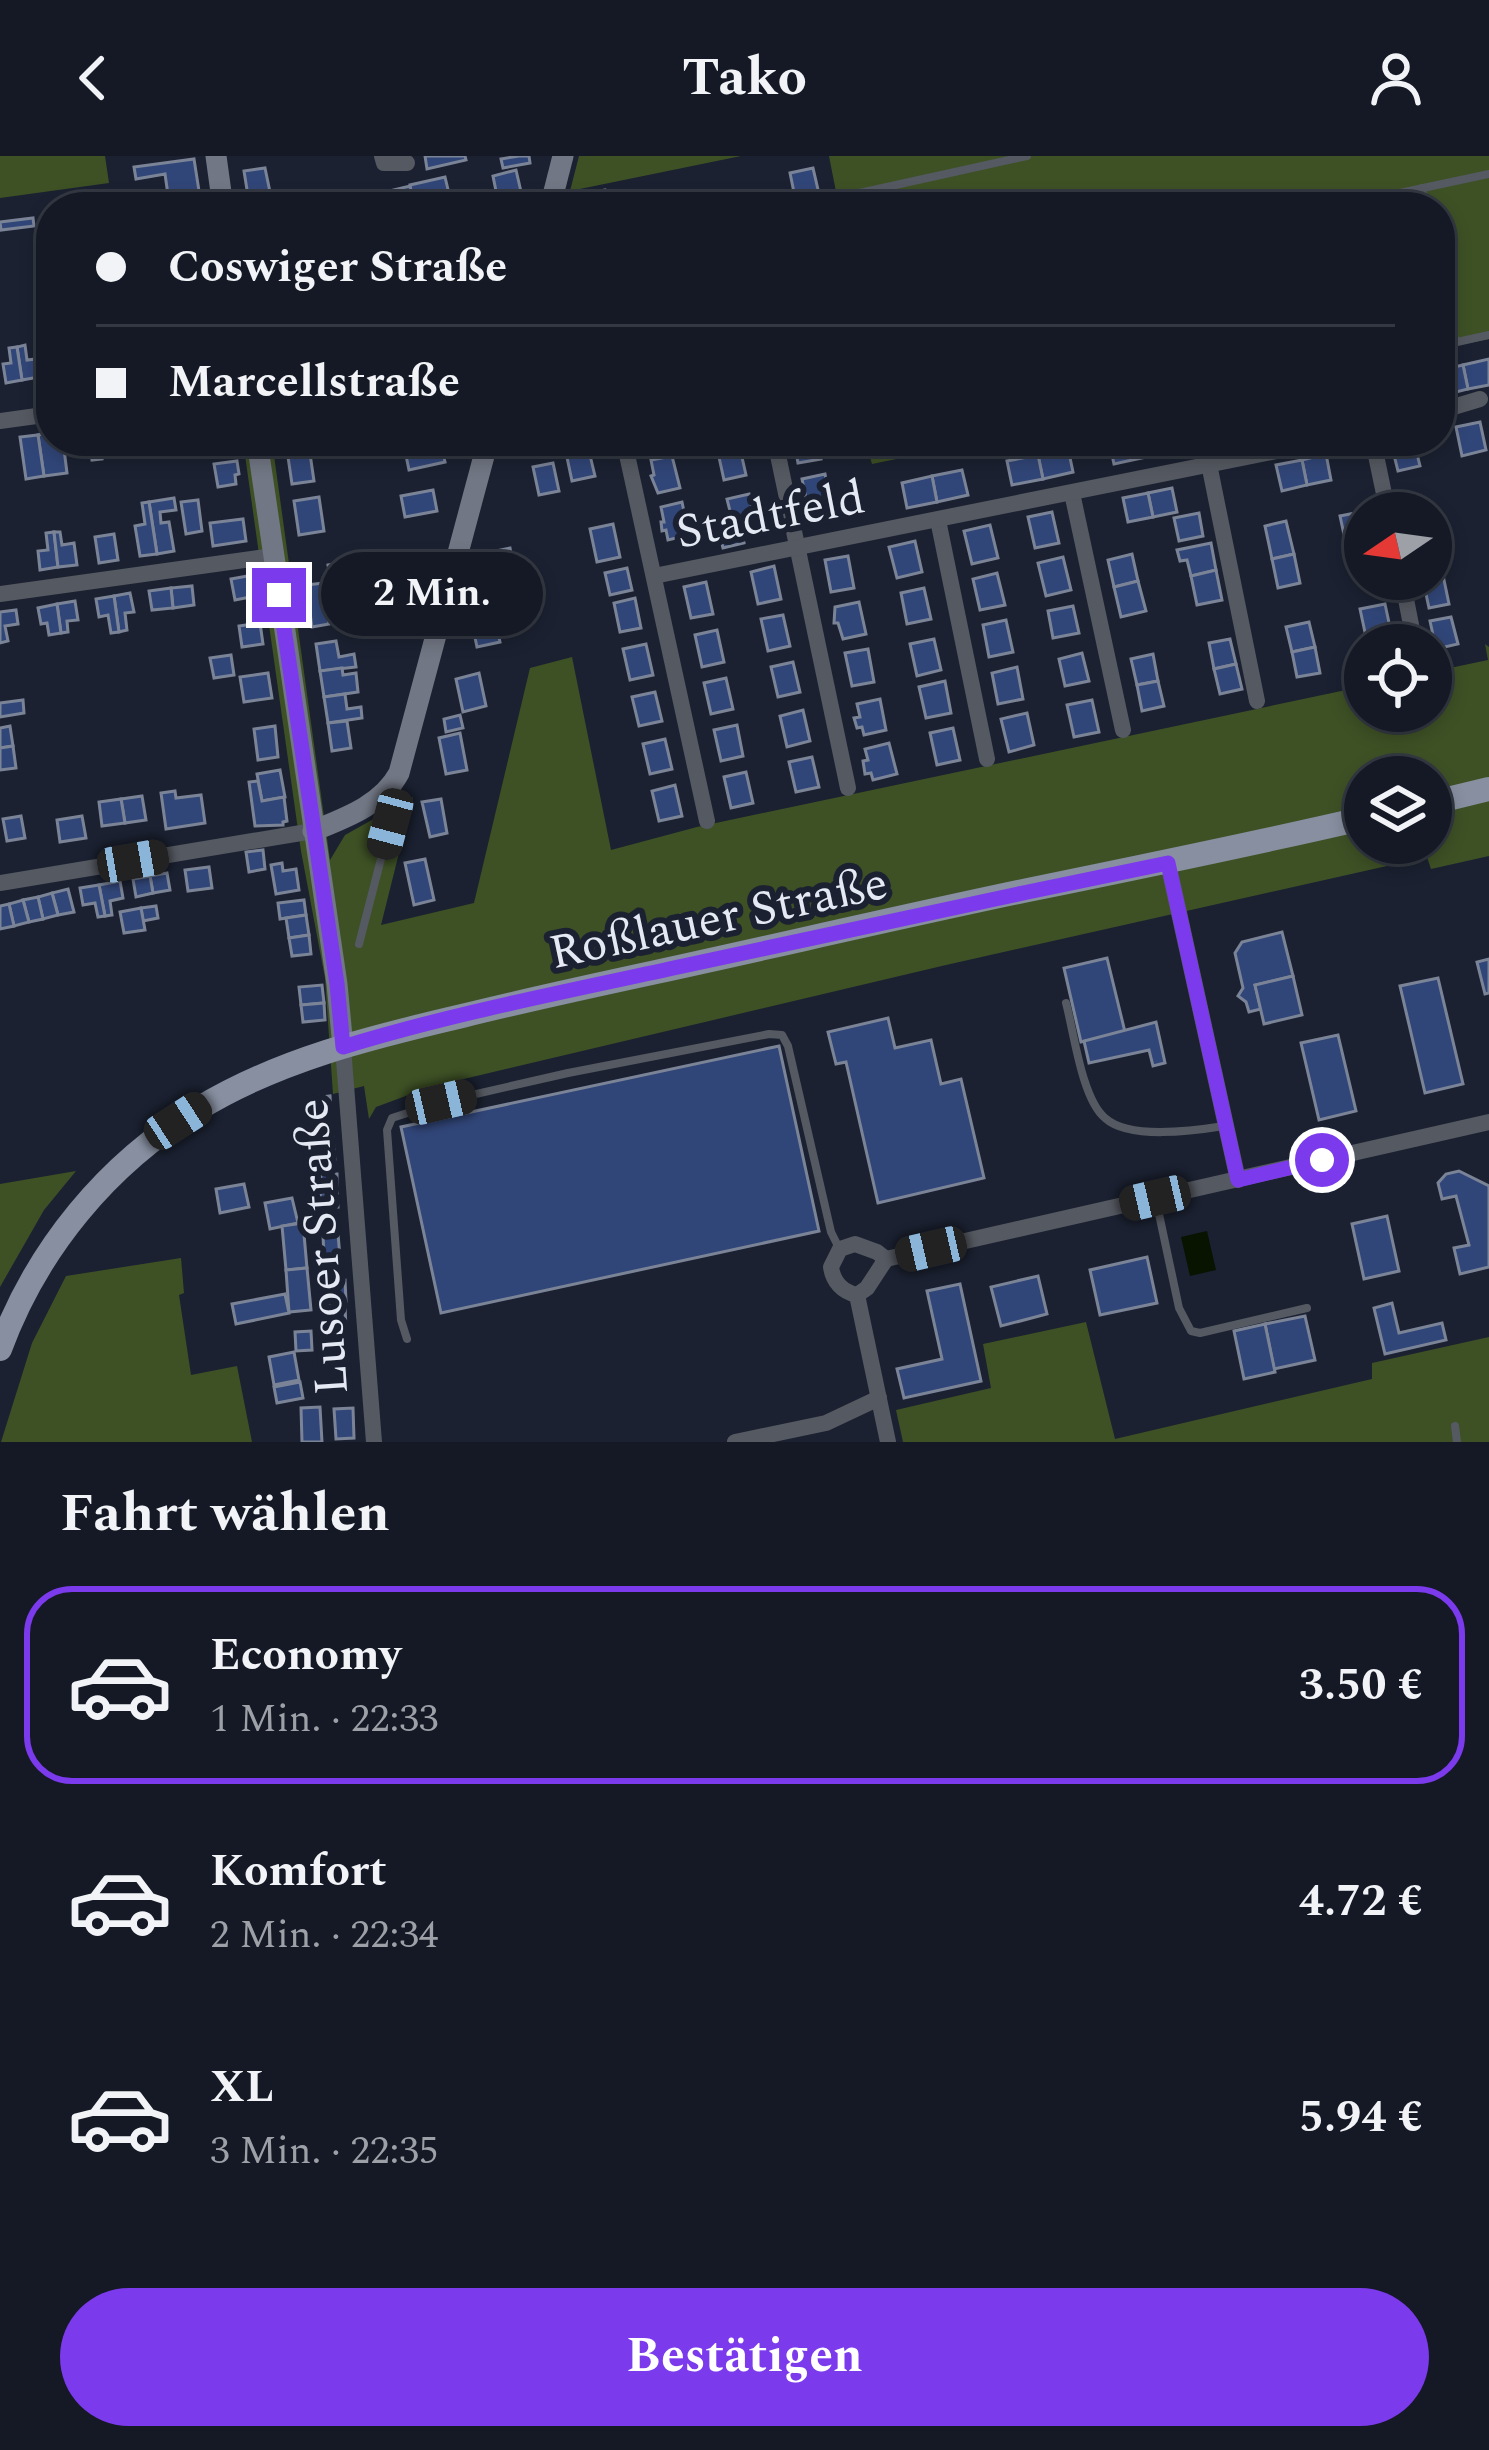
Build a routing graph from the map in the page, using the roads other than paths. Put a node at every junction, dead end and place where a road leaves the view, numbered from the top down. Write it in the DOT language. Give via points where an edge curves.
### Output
graph roads {
  1 [pos="216,156"];
  2 [pos="382,156"];
  3 [pos="563,156"];
  4 [pos="1027,156"];
  5 [pos="406,163"];
  6 [pos="1489,174"];
  7 [pos="1421,188"];
  8 [pos="222,192"];
  9 [pos="554,192"];
  10 [pos="864,192"];
  11 [pos="1403,192"];
  12 [pos="1422,192"];
  13 [pos="1489,335"];
  14 [pos="1455,338"];
  15 [pos="1480,400"];
  16 [pos="1455,408"];
  17 [pos="36,416"];
  18 [pos="0,421"];
  19 [pos="259,456"];
  20 [pos="484,456"];
  21 [pos="627,456"];
  22 [pos="778,456"];
  23 [pos="1250,456"];
  24 [pos="1376,456"];
  25 [pos="1209,464"];
  26 [pos="1384,492"];
  27 [pos="1072,493"];
  28 [pos="938,520"];
  29 [pos="796,546"];
  30 [pos="273,556"];
  31 [pos="654,576"];
  32 [pos="0,594"];
  33 [pos="1258,701"];
  34 [pos="1123,730"];
  35 [pos="987,760"];
  36 [pos="848,788"];
  37 [pos="1489,789"];
  38 [pos="382,796"];
  39 [pos="1452,798"];
  40 [pos="706,821"];
  41 [pos="1344,823"];
  42 [pos="313,831"];
  43 [pos="1168,863"];
  44 [pos="0,883"];
  45 [pos="359,944"];
  46 [pos="1066,1004"];
  47 [pos="343,1047"];
  48 [pos="1489,1122"];
  49 [pos="1226,1126"];
  50 [pos="1238,1180"];
  51 [pos="1155,1198"];
  52 [pos="840,1249"];
  53 [pos="886,1259"];
  54 [pos="857,1295"];
  55 [pos="1307,1308"];
  56 [pos="407,1339"];
  57 [pos="0,1348"];
  58 [pos="879,1398"];
  59 [pos="1454,1426"];
  60 [pos="374,1442"];
  61 [pos="735,1442"];
  62 [pos="888,1442"];
  63 [pos="1457,1442"];
  1 -- 8 [label="street"];
  2 -- 5 [label="street" via="384,163"];
  3 -- 9 [label="street"];
  4 -- 10 [label="lane"];
  6 -- 7 [label="lane"];
  7 -- 11 [label="lane"];
  7 -- 12 [label="lane"];
  13 -- 14 [label="lane"];
  15 -- 16 [label="street"];
  17 -- 18 [label="street"];
  19 -- 30 [label="street"];
  20 -- 38 [label="street" via="404,758"];
  21 -- 31 [label="street"];
  22 -- 29 [label="street"];
  23 -- 25 [label="street, Stadtfeld"];
  24 -- 26 [label="street"];
  25 -- 27 [label="street, Stadtfeld"];
  25 -- 33 [label="street"];
  27 -- 28 [label="street, Stadtfeld"];
  27 -- 34 [label="street"];
  28 -- 29 [label="street, Stadtfeld"];
  28 -- 35 [label="street"];
  29 -- 31 [label="street, Stadtfeld"];
  29 -- 36 [label="street"];
  30 -- 32 [label="street"];
  30 -- 42 [label="street"];
  31 -- 40 [label="street"];
  37 -- 39 [label="main road"];
  38 -- 42 [label="street"];
  38 -- 45 [label="lane" via="390,824"];
  41 -- 43 [label="main road, Roßlauer Straße"];
  42 -- 44 [label="street"];
  42 -- 47 [label="street"];
  43 -- 47 [label="main road, Roßlauer Straße"];
  43 -- 49 [label="street"];
  46 -- 49 [label="lane" via="1102,1116 1124,1128 1165,1132"];
  47 -- 57 [label="main road, Roßlauer Straße" via="224,1094 125,1163 56,1242"];
  47 -- 60 [label="street, Lusoer Straße"];
  48 -- 50 [label="street"];
  49 -- 50 [label="street"];
  50 -- 51 [label="street"];
  51 -- 53 [label="street"];
  51 -- 55 [label="lane" via="1191,1331"];
  52 -- 53 [label="street" via="862,1245"];
  52 -- 54 [label="street" via="832,1275"];
  52 -- 56 [label="lane" via="782,1035 568,1073 392,1118"];
  53 -- 54 [label="street"];
  54 -- 58 [label="street"];
  58 -- 61 [label="street" via="826,1423"];
  58 -- 62 [label="street"];
  59 -- 63 [label="lane"];
}
